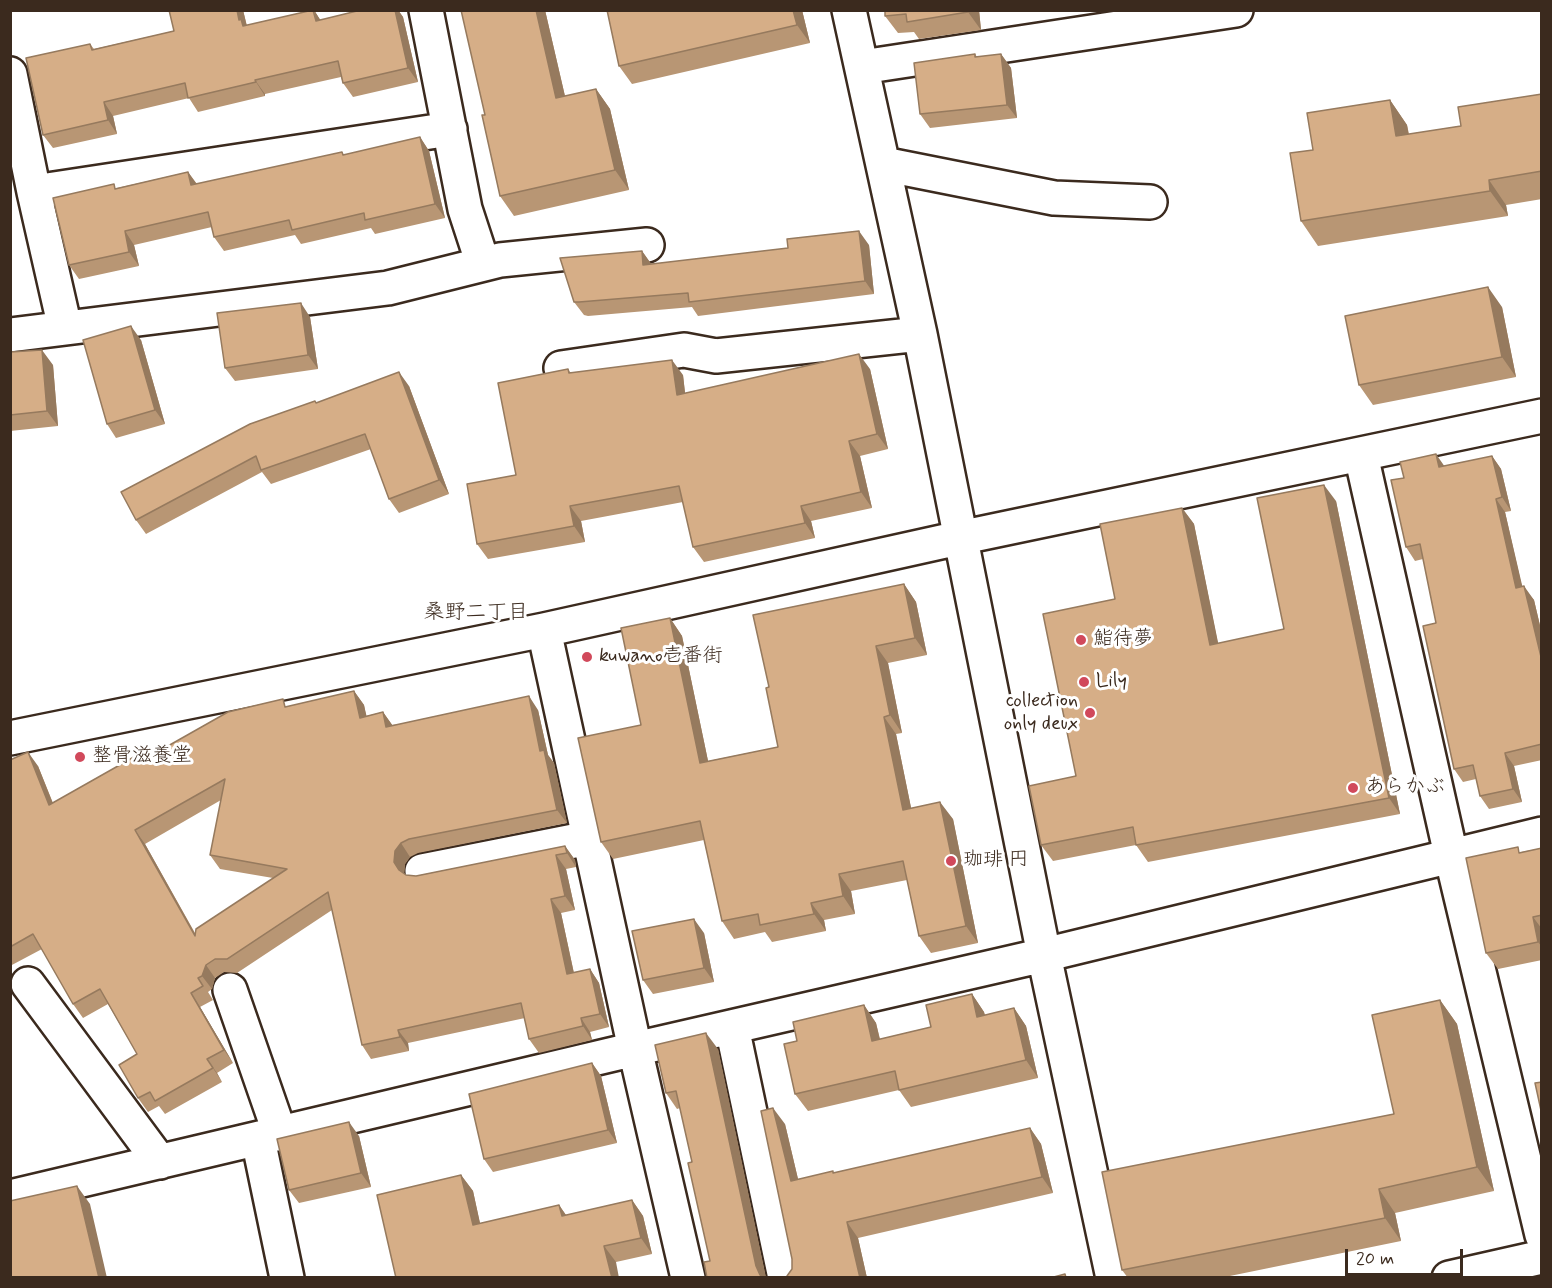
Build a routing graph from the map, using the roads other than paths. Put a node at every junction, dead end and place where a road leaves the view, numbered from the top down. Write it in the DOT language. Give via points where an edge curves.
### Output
graph roads {
  1 [pos="426,10"];
  2 [pos="849,10"];
  3 [pos="1236,10"];
  4 [pos="862,67"];
  5 [pos="10,74"];
  6 [pos="450,129"];
  7 [pos="17,144"];
  8 [pos="883,164"];
  9 [pos="34,192"];
  10 [pos="1150,202"];
  11 [pos="647,245"];
  12 [pos="483,264"];
  13 [pos="65,328"];
  14 [pos="920,334"];
  15 [pos="10,335"];
  16 [pos="561,368"];
  17 [pos="1542,416"];
  18 [pos="1360,454"];
  19 [pos="959,538"];
  20 [pos="543,630"];
  21 [pos="10,738"];
  22 [pos="1542,834"];
  23 [pos="589,838"];
  24 [pos="1451,855"];
  25 [pos="422,870"];
  26 [pos="1044,955"];
  27 [pos="28,984"];
  28 [pos="230,990"];
  29 [pos="732,1027"];
  30 [pos="635,1049"];
  31 [pos="269,1137"];
  32 [pos="160,1162"];
  33 [pos="10,1197"];
  34 [pos="1542,1236"];
  35 [pos="1542,1257"];
  36 [pos="286,1278"];
  37 [pos="688,1278"];
  38 [pos="785,1278"];
  39 [pos="1113,1278"];
  40 [pos="1449,1278"];
  1 -- 6 [label="street"];
  2 -- 4 [label="street"];
  3 -- 4 [label="street"];
  4 -- 8 [label="street"];
  5 -- 7 [label="street"];
  6 -- 9 [label="street"];
  6 -- 12 [label="street" via="465,209"];
  7 -- 9 [label="street"];
  8 -- 10 [label="street" via="1054,198"];
  8 -- 14 [label="street"];
  9 -- 13 [label="street"];
  11 -- 12 [label="street"];
  12 -- 13 [label="street" via="387,288"];
  13 -- 15 [label="street"];
  14 -- 16 [label="street" via="716,356 684,350"];
  14 -- 19 [label="street"];
  17 -- 18 [label="street"];
  18 -- 19 [label="street"];
  18 -- 24 [label="street"];
  19 -- 20 [label="street"];
  19 -- 26 [label="street"];
  20 -- 21 [label="street"];
  20 -- 23 [label="street"];
  22 -- 24 [label="street"];
  23 -- 25 [label="street"];
  23 -- 30 [label="street"];
  24 -- 26 [label="street"];
  24 -- 34 [label="street"];
  26 -- 29 [label="street"];
  26 -- 39 [label="street"];
  27 -- 32 [label="street"];
  28 -- 31 [label="street"];
  29 -- 30 [label="street"];
  29 -- 38 [label="street"];
  30 -- 31 [label="street"];
  30 -- 37 [label="street"];
  31 -- 32 [label="street"];
  31 -- 36 [label="street"];
  32 -- 33 [label="street"];
  35 -- 40 [label="street"];
}
